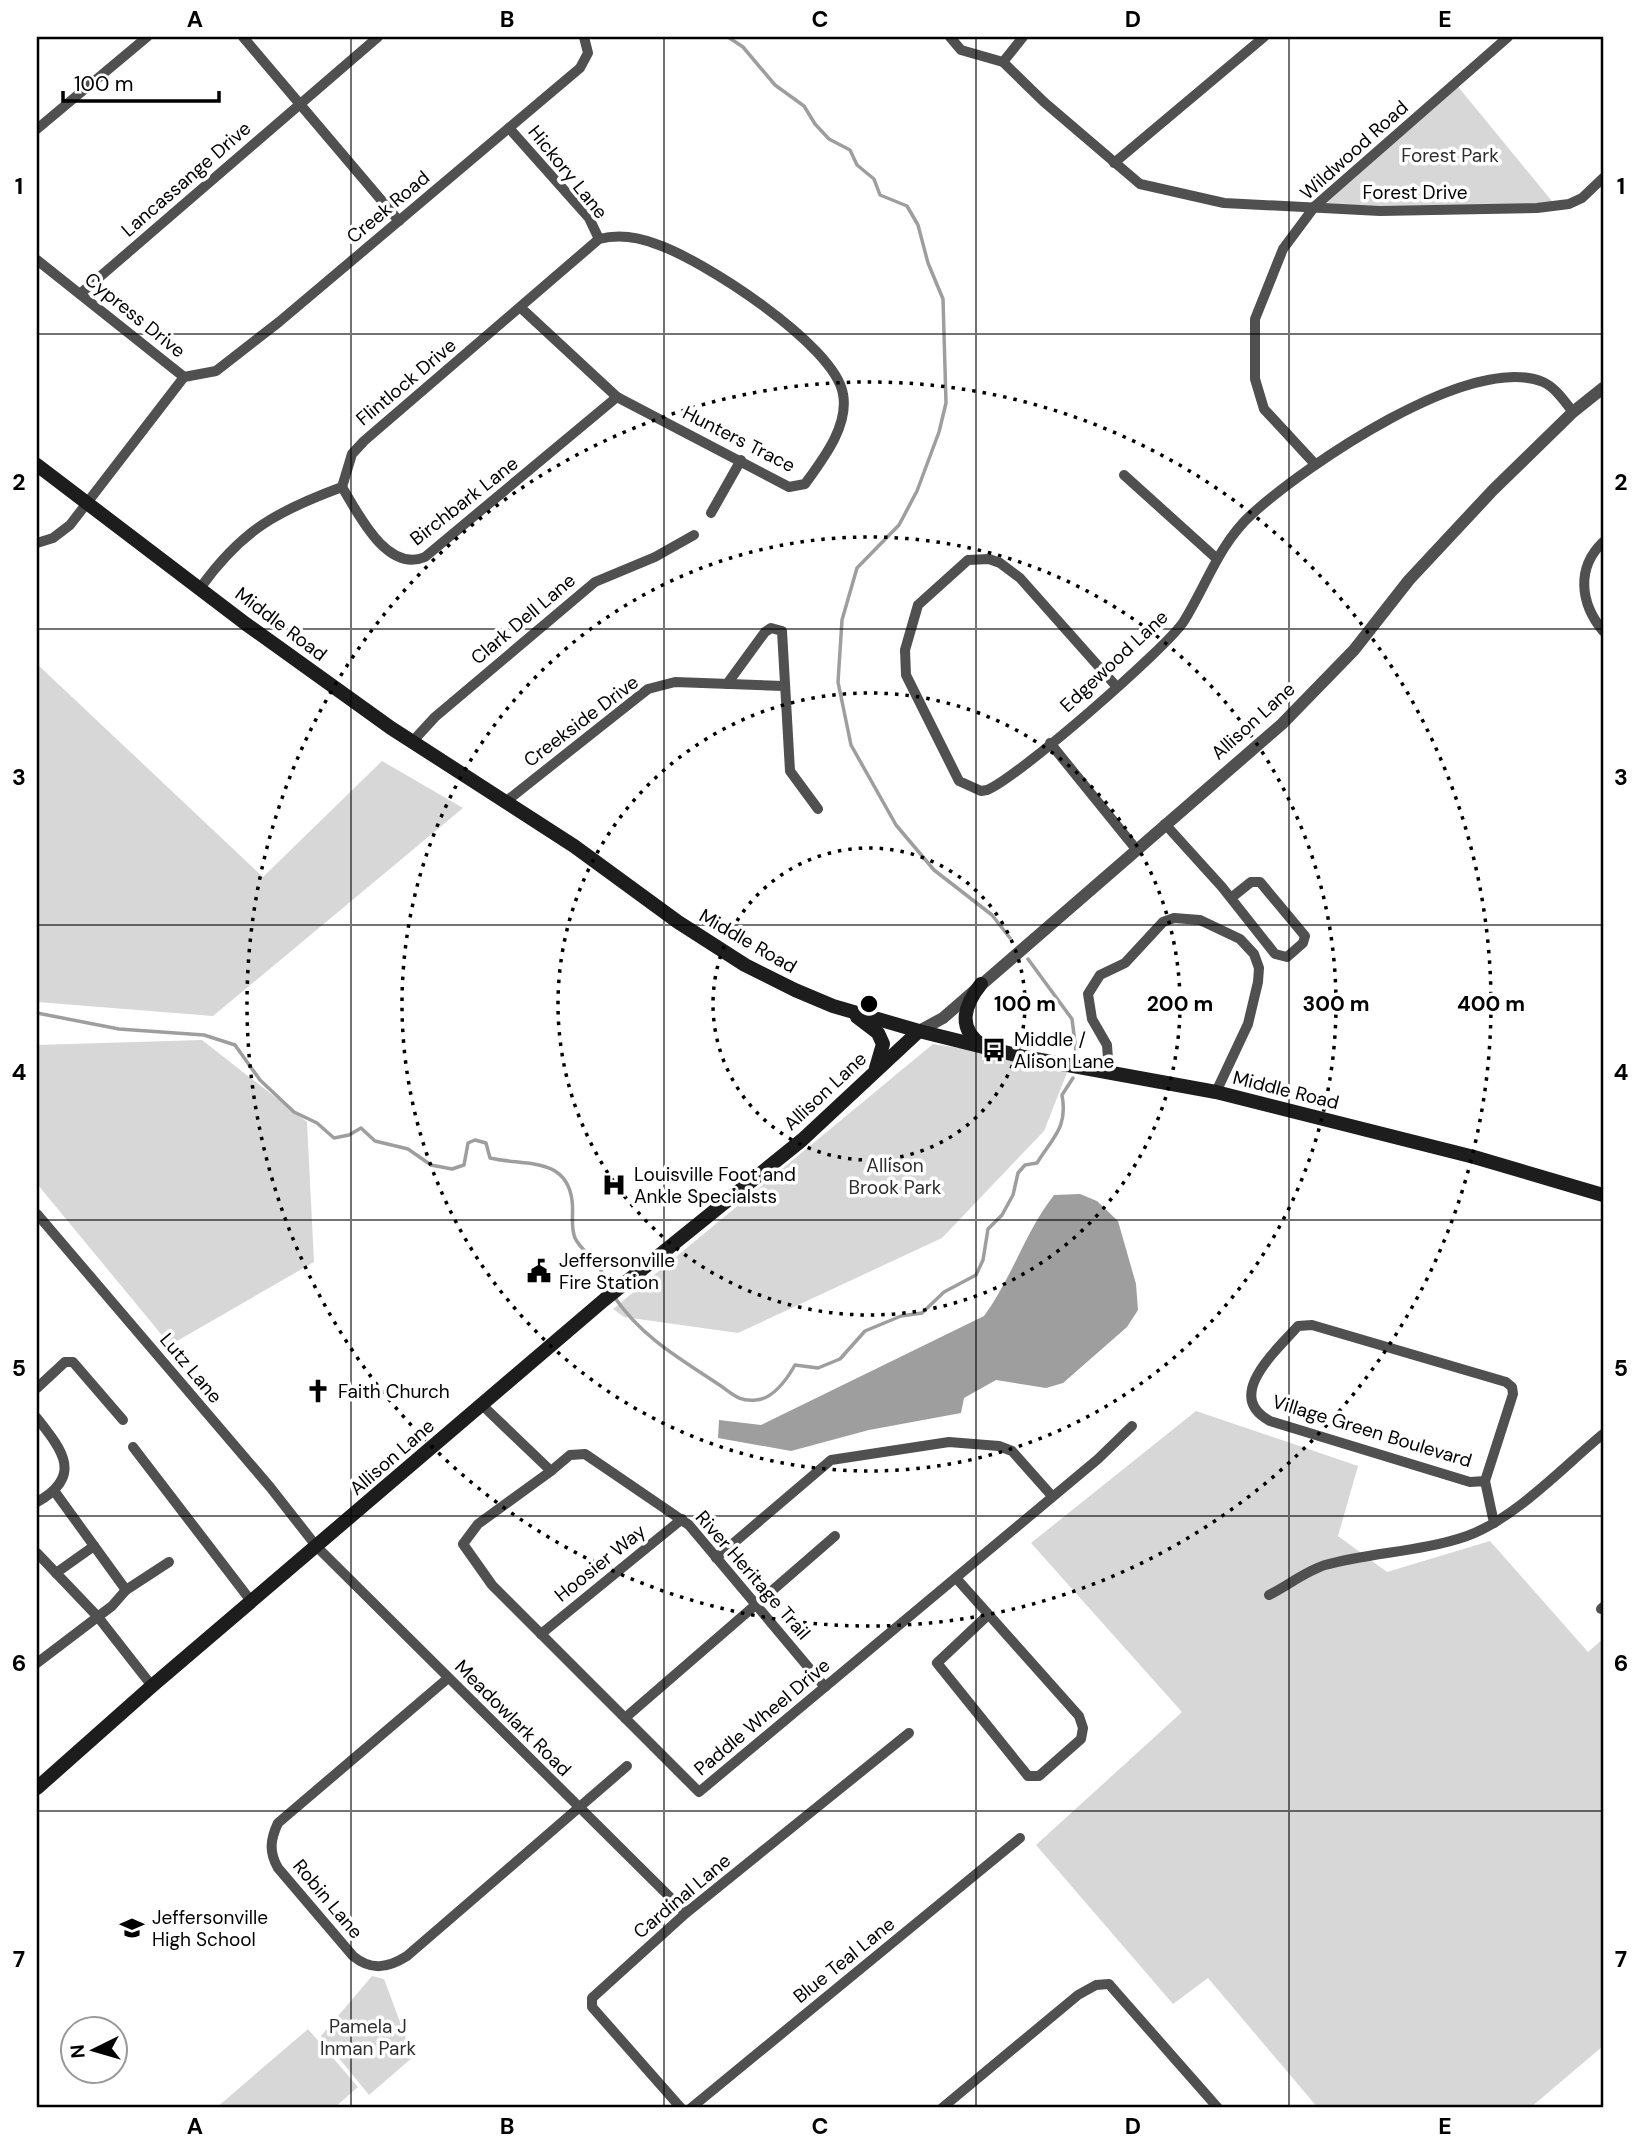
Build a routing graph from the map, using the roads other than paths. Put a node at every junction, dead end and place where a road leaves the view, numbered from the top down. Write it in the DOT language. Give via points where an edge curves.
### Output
graph roads {
  1 [pos="147,37"];
  2 [pos="243,37"];
  3 [pos="378,37"];
  4 [pos="583,37"];
  5 [pos="950,37"];
  6 [pos="1023,37"];
  7 [pos="1264,37"];
  8 [pos="1508,37"];
  9 [pos="1003,62"];
  10 [pos="300,104"];
  11 [pos="509,128"];
  12 [pos="37,129"];
  13 [pos="1114,163"];
  14 [pos="1603,178"];
  15 [pos="1315,206"];
  16 [pos="399,221"];
  17 [pos="599,239"];
  18 [pos="37,260"];
  19 [pos="81,293"];
  20 [pos="521,308"];
  21 [pos="184,377"];
  22 [pos="1603,388"];
  23 [pos="617,397"];
  24 [pos="1573,412"];
  25 [pos="741,460"];
  26 [pos="1314,463"];
  27 [pos="37,465"];
  28 [pos="1124,475"];
  29 [pos="342,488"];
  30 [pos="85,503"];
  31 [pos="711,513"];
  32 [pos="694,535"];
  33 [pos="1603,542"];
  34 [pos="37,543"];
  35 [pos="1216,558"];
  36 [pos="201,587"];
  37 [pos="1603,631"];
  38 [pos="727,684"];
  39 [pos="783,686"];
  40 [pos="1116,687"];
  41 [pos="412,742"];
  42 [pos="1050,743"];
  43 [pos="504,803"];
  44 [pos="818,809"];
  45 [pos="1165,824"];
  46 [pos="1136,849"];
  47 [pos="1231,898"];
  48 [pos="981,984"];
  49 [pos="847,1010"];
  50 [pos="919,1031"];
  51 [pos="990,1048"];
  52 [pos="874,1072"];
  53 [pos="1108,1073"];
  54 [pos="1216,1092"];
  55 [pos="1603,1195"];
  56 [pos="37,1214"];
  57 [pos="37,1388"];
  58 [pos="482,1405"];
  59 [pos="37,1418"];
  60 [pos="123,1420"];
  61 [pos="1132,1426"];
  62 [pos="1603,1434"];
  63 [pos="133,1447"];
  64 [pos="551,1471"];
  65 [pos="1485,1481"];
  66 [pos="55,1492"];
  67 [pos="1052,1496"];
  68 [pos="37,1502"];
  69 [pos="682,1519"];
  70 [pos="1494,1523"];
  71 [pos="835,1536"];
  72 [pos="94,1546"];
  73 [pos="317,1547"];
  74 [pos="37,1553"];
  75 [pos="716,1558"];
  76 [pos="169,1562"];
  77 [pos="56,1573"];
  78 [pos="956,1578"];
  79 [pos="126,1590"];
  80 [pos="1269,1595"];
  81 [pos="251,1601"];
  82 [pos="755,1604"];
  83 [pos="988,1615"];
  84 [pos="98,1617"];
  85 [pos="541,1634"];
  86 [pos="37,1663"];
  87 [pos="447,1679"];
  88 [pos="152,1686"];
  89 [pos="824,1687"];
  90 [pos="625,1718"];
  91 [pos="909,1733"];
  92 [pos="627,1766"];
  93 [pos="37,1788"];
  94 [pos="579,1808"];
  95 [pos="1020,1838"];
  96 [pos="686,1913"];
  97 [pos="681,2108"];
  98 [pos="691,2108"];
  99 [pos="942,2108"];
  100 [pos="1218,2108"];
  1 -- 12 [label="street"];
  2 -- 10 [label="street"];
  3 -- 10 [label="street, Lancassange Drive"];
  4 -- 11 [label="street, Creek Road" via="588,53 579,68"];
  5 -- 9 [label="street" via="961,50"];
  6 -- 9 [label="street"];
  7 -- 13 [label="street"];
  8 -- 15 [label="street, Wildwood Road"];
  9 -- 13 [label="street, Forest Drive"];
  10 -- 16 [label="street"];
  10 -- 19 [label="street, Lancassange Drive"];
  11 -- 16 [label="street, Creek Road"];
  11 -- 17 [label="street, Hickory Lane" via="589,218"];
  13 -- 15 [label="street, Forest Drive" via="1140,184 1224,203"];
  14 -- 15 [label="street, Forest Drive" via="1582,198 1556,206 1380,211"];
  15 -- 26 [label="street, Wildwood Road" via="1283,248 1255,319 1255,379 1264,409"];
  16 -- 21 [label="street, Creek Road" via="216,371"];
  17 -- 20 [label="street, Flintlock Drive"];
  17 -- 25 [label="street, Hunters Trace" via="631,237 658,244 726,281 788,323 829,367 843,391 844,419 805,484 789,487"];
  18 -- 19 [label="street, Cypress Drive"];
  19 -- 21 [label="street, Cypress Drive"];
  20 -- 23 [label="street, Hunters Trace"];
  20 -- 29 [label="street, Flintlock Drive" via="364,441 352,454"];
  21 -- 30 [label="street, Cypress Drive"];
  22 -- 24 [label="street, Allison Lane"];
  23 -- 25 [label="street, Hunters Trace"];
  23 -- 29 [label="street, Birchbark Lane" via="425,557 412,563 368,530"];
  24 -- 26 [label="street" via="1546,383 1530,378 1494,379 1398,413"];
  24 -- 45 [label="street, Allison Lane" via="1409,580 1330,676 1282,724"];
  25 -- 31 [label="street"];
  26 -- 35 [label="street, Edgewood Lane" via="1251,514"];
  27 -- 30 [label="main road, Middle Road"];
  28 -- 35 [label="street"];
  29 -- 36 [label="street" via="298,504 254,530 224,556"];
  30 -- 34 [label="street, Cypress Drive" via="69,525"];
  30 -- 36 [label="main road, Middle Road"];
  32 -- 41 [label="street, Clark Dell Lane" via="595,582 435,717"];
  33 -- 37 [label="street" via="1594,551 1584,580 1593,619"];
  35 -- 40 [label="street, Edgewood Lane" via="1183,622"];
  36 -- 41 [label="main road, Middle Road"];
  38 -- 39 [label="street, Creekside Drive"];
  38 -- 39 [label="street" via="771,628 784,634"];
  38 -- 43 [label="street, Creekside Drive" via="675,682 648,689"];
  39 -- 44 [label="street" via="790,771"];
  40 -- 42 [label="street, Edgewood Lane"];
  40 -- 42 [label="street, Edgewood Lane" via="1020,578 989,559 968,560 918,605 905,650 904,666 944,757 959,782 981,791 994,788"];
  41 -- 43 [label="main road, Middle Road"];
  42 -- 46 [label="street"];
  43 -- 49 [label="main road, Middle Road" via="745,965"];
  45 -- 46 [label="street, Allison Lane"];
  45 -- 47 [label="street"];
  46 -- 48 [label="street, Allison Lane"];
  47 -- 47 [label="street" via="1278,957 1287,957 1303,943 1305,936 1260,882 1251,882"];
  48 -- 50 [label="street, Allison Lane" via="943,1018"];
  48 -- 51 [label="main road" via="964,1012 967,1028 978,1043"];
  49 -- 50 [label="main road, Middle Road"];
  49 -- 52 [label="main road" via="868,1023 883,1044"];
  50 -- 51 [label="main road, Middle Road"];
  50 -- 52 [label="main road, Allison Lane"];
  51 -- 53 [label="main road, Middle Road"];
  52 -- 58 [label="main road, Allison Lane" via="802,1140"];
  53 -- 54 [label="main road, Middle Road"];
  53 -- 54 [label="street" via="1107,1045 1092,1019 1088,994 1100,975 1125,963 1163,922 1187,917 1240,939 1259,968 1248,1024"];
  54 -- 55 [label="main road, Middle Road" via="1474,1157"];
  56 -- 73 [label="street, Lutz Lane"];
  57 -- 60 [label="street" via="65,1362 73,1362"];
  58 -- 64 [label="street"];
  58 -- 73 [label="main road, Allison Lane"];
  59 -- 66 [label="street" via="63,1452 65,1468"];
  61 -- 67 [label="street, Paddle Wheel Drive"];
  62 -- 70 [label="street"];
  63 -- 81 [label="street"];
  64 -- 69 [label="street, River Heritage Trail" via="570,1455 586,1454"];
  64 -- 85 [label="street, Paddle Wheel Drive" via="478,1524 463,1544 492,1585"];
  65 -- 65 [label="street, Village Green Boulevard" via="1470,1482 1270,1420 1259,1415 1250,1397 1253,1380 1298,1326 1312,1325 1507,1382 1513,1394"];
  65 -- 70 [label="street, Village Green Boulevard"];
  66 -- 68 [label="street"];
  66 -- 72 [label="street"];
  67 -- 75 [label="street" via="1012,1451 999,1446 950,1442 831,1460"];
  67 -- 78 [label="street, Paddle Wheel Drive"];
  69 -- 75 [label="street, River Heritage Trail"];
  69 -- 85 [label="street, Hoosier Way"];
  70 -- 80 [label="street" via="1438,1545 1322,1566"];
  71 -- 82 [label="street"];
  72 -- 77 [label="street"];
  72 -- 79 [label="street"];
  73 -- 81 [label="main road, Allison Lane"];
  73 -- 87 [label="street, Meadowlark Road"];
  74 -- 77 [label="street"];
  75 -- 82 [label="street, River Heritage Trail"];
  76 -- 79 [label="street"];
  77 -- 84 [label="street"];
  78 -- 83 [label="street"];
  78 -- 89 [label="street, Paddle Wheel Drive"];
  79 -- 84 [label="street"];
  81 -- 88 [label="main road, Allison Lane"];
  82 -- 89 [label="street, River Heritage Trail"];
  82 -- 90 [label="street"];
  83 -- 83 [label="street" via="1071,1705 1083,1728 1081,1739 1038,1776 1028,1776 937,1663"];
  84 -- 86 [label="street"];
  84 -- 88 [label="street"];
  85 -- 90 [label="street, Paddle Wheel Drive"];
  87 -- 94 [label="street, Meadowlark Road"];
  87 -- 94 [label="street, Robin Lane" via="278,1824 273,1834 271,1852 278,1868 353,1955 366,1965 386,1967 407,1956"];
  88 -- 93 [label="main road, Allison Lane"];
  89 -- 90 [label="street, Paddle Wheel Drive" via="699,1792"];
  91 -- 96 [label="street, Cardinal Lane"];
  92 -- 94 [label="street, Robin Lane"];
  94 -- 96 [label="street, Meadowlark Road"];
  95 -- 98 [label="street, Blue Teal Lane"];
  96 -- 97 [label="street, Cardinal Lane" via="591,2002"];
  99 -- 100 [label="street" via="1086,1989 1109,1984"];
}
